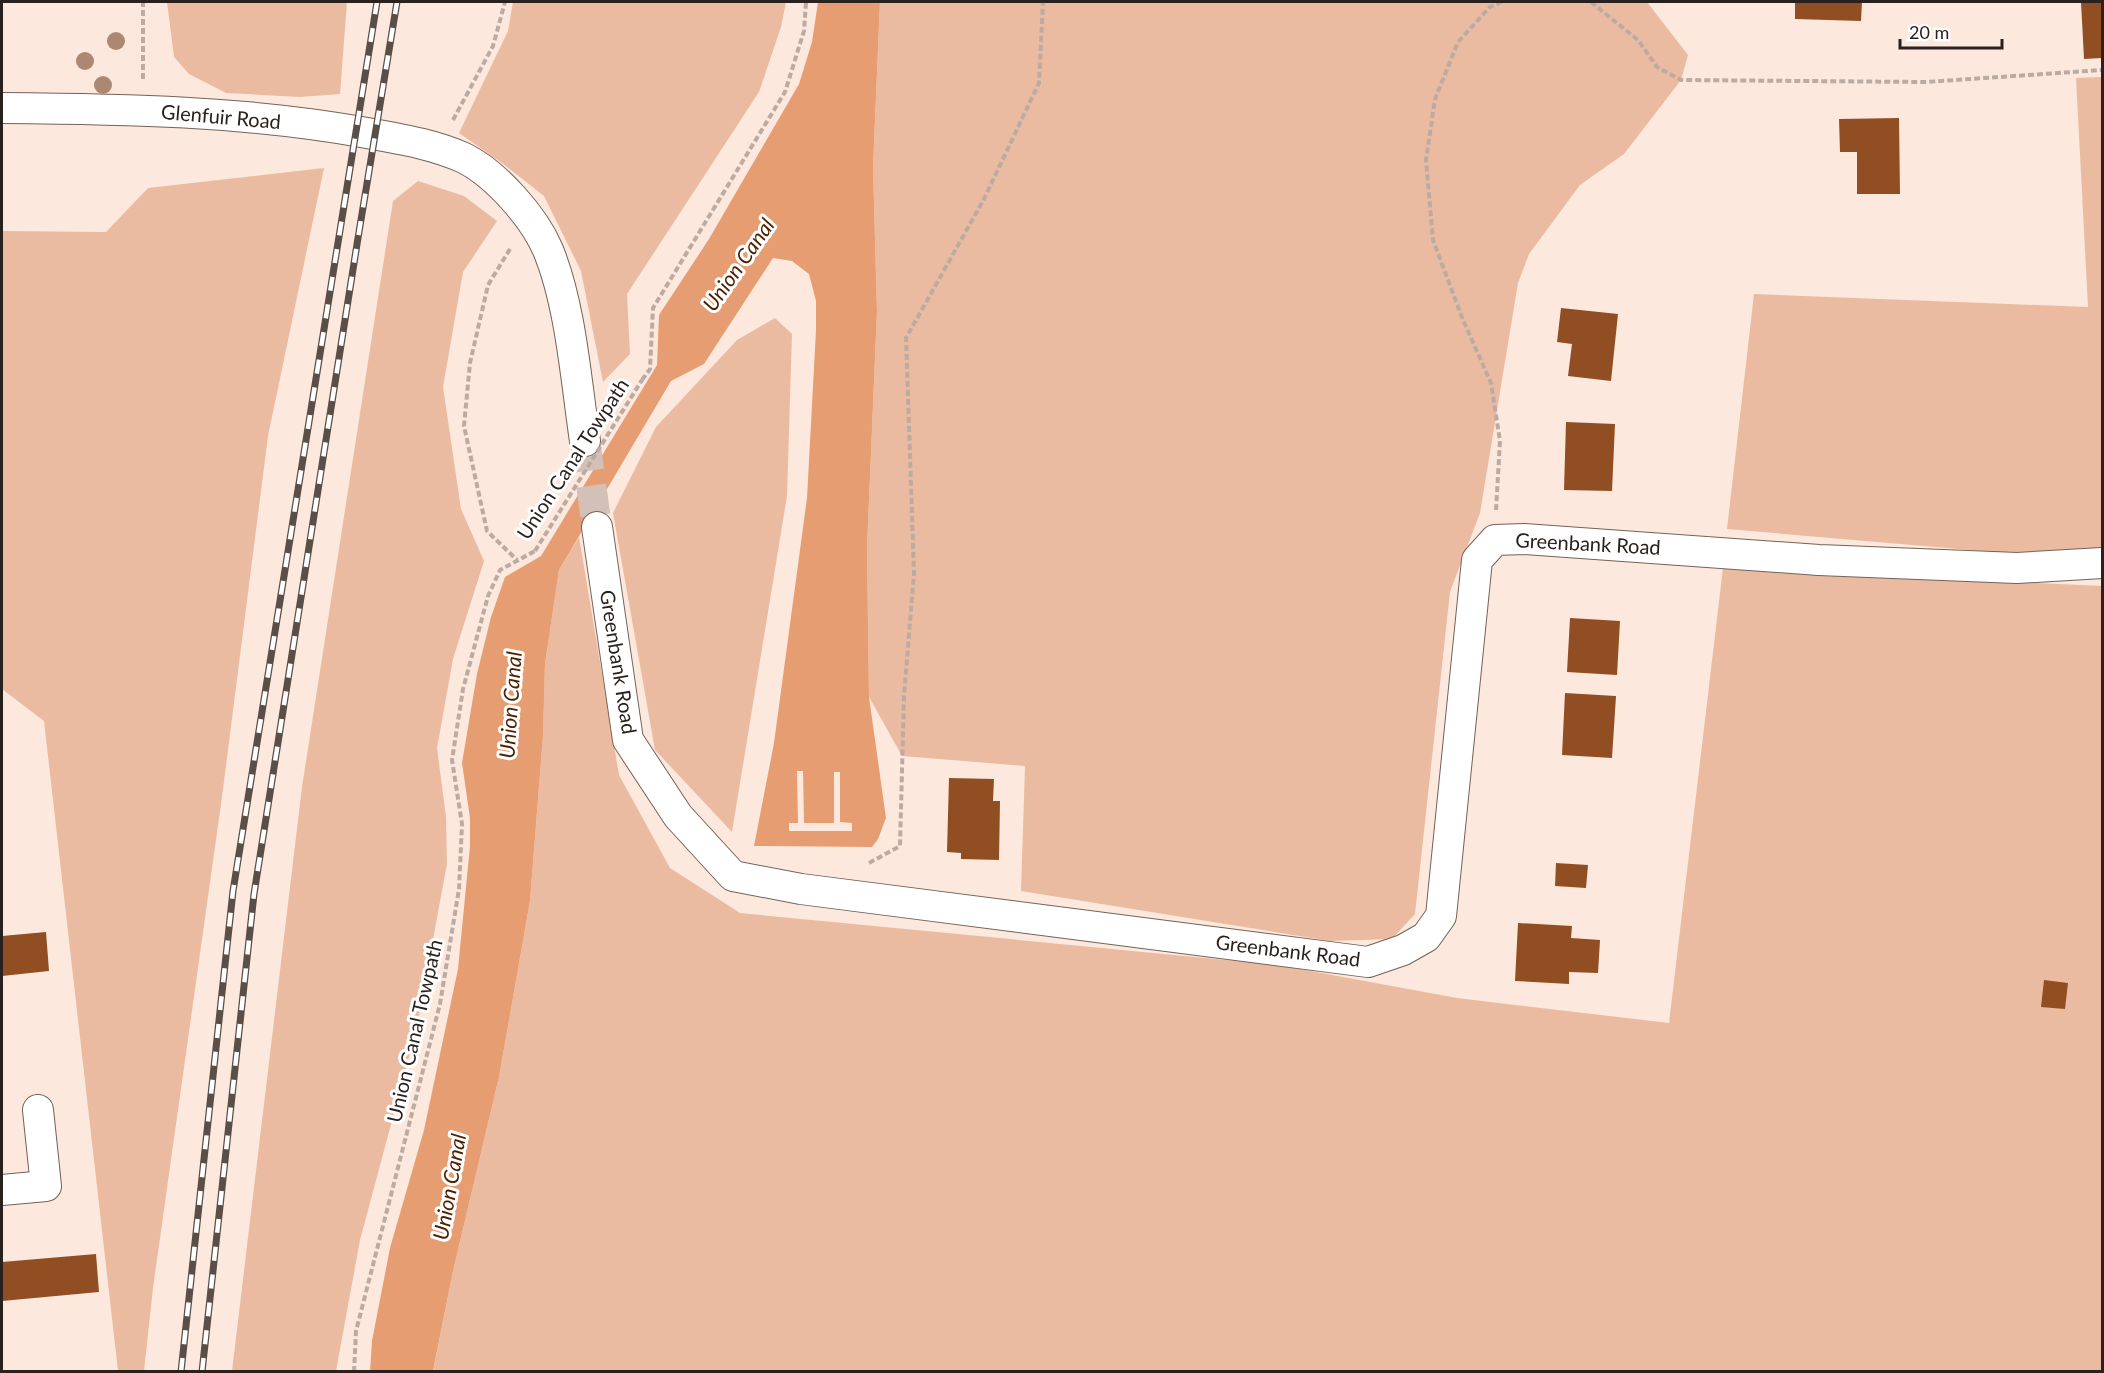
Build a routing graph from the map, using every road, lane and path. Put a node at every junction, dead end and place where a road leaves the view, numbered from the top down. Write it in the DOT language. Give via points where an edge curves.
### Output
graph roads {
  1 [pos="143,2"];
  2 [pos="505,2"];
  3 [pos="806,2"];
  4 [pos="1043,2"];
  5 [pos="1502,2"];
  6 [pos="1591,2"];
  7 [pos="2103,70"];
  8 [pos="2,108"];
  9 [pos="143,110"];
  10 [pos="438,147"];
  11 [pos="530,218"];
  12 [pos="585,441"];
  13 [pos="597,527"];
  14 [pos="1495,540"];
  15 [pos="518,561"];
  16 [pos="2103,563"];
  17 [pos="861,864"];
  18 [pos="38,1110"];
  19 [pos="2,1190"];
  20 [pos="354,1371"];
  1 -- 9 [label="path"];
  2 -- 10 [label="path" via="493,46"];
  3 -- 15 [label="path, Union Canal Towpath, bridge" via="804,31 785,92 653,308 650,369 535,551"];
  4 -- 17 [label="path" via="1039,83 984,199 906,338 914,573 903,696 900,846 873,863"];
  5 -- 14 [label="path" via="1490,7 1458,42 1435,99 1426,160 1433,240 1491,383 1500,441"];
  6 -- 7 [label="path" via="1638,40 1657,67 1681,80 1926,82"];
  8 -- 9 [label="street, Glenfuir Road"];
  9 -- 10 [label="street, Glenfuir Road" via="340,128"];
  10 -- 11 [label="street" via="466,159 491,177"];
  11 -- 12 [label="street" via="548,249 563,295"];
  11 -- 15 [label="path" via="488,285 470,363 464,426 487,531"];
  13 -- 14 [label="street, Greenbank Road" via="628,740 678,816 734,876 801,889 1368,962 1426,937 1441,916 1477,560"];
  14 -- 16 [label="street, Greenbank Road" via="2017,568"];
  15 -- 20 [label="path, Union Canal Towpath" via="500,570 488,596 463,689 452,760 462,824 457,901 440,1004 356,1331"];
  18 -- 19 [label="street" via="46,1186"];
}
